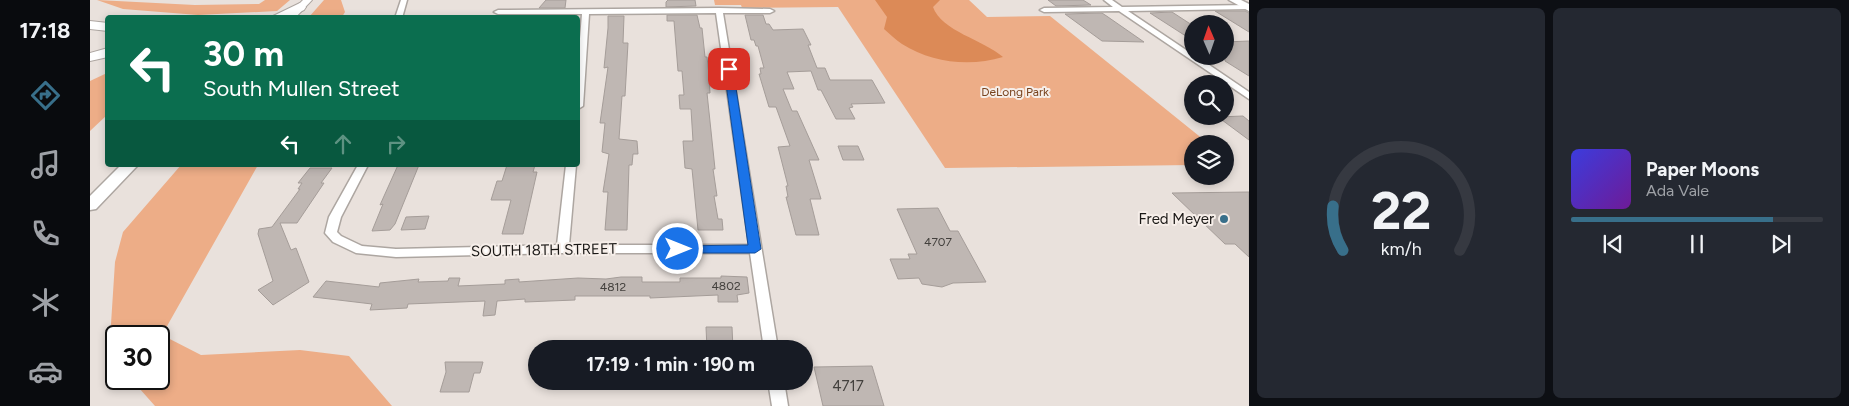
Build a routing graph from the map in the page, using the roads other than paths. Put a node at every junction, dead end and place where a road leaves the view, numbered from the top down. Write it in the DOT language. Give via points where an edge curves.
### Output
graph roads {
  1 [pos="404,0"];
  2 [pos="645,0"];
  3 [pos="1107,0"];
  4 [pos="1234,0"];
  5 [pos="304,4"];
  6 [pos="1248,7"];
  7 [pos="1120,9"];
  8 [pos="645,10"];
  9 [pos="719,10"];
  10 [pos="1044,10"];
  11 [pos="586,11"];
  12 [pos="770,11"];
  13 [pos="498,12"];
  14 [pos="280,15"];
  15 [pos="292,15"];
  16 [pos="398,15"];
  17 [pos="90,25"];
  18 [pos="105,28"];
  19 [pos="105,29"];
  20 [pos="90,30"];
  21 [pos="105,53"];
  22 [pos="90,57"];
  23 [pos="580,82"];
  24 [pos="1249,96"];
  25 [pos="128,167"];
  26 [pos="362,167"];
  27 [pos="571,167"];
  28 [pos="90,204"];
  29 [pos="562,249"];
  30 [pos="755,249"];
  31 [pos="770,340"];
  32 [pos="777,390"];
  33 [pos="780,406"];
  1 -- 16 [label="street"];
  2 -- 8 [label="street"];
  3 -- 7 [label="street"];
  4 -- 6 [label="main road"];
  5 -- 14 [label="highway"];
  5 -- 15 [label="street"];
  6 -- 7 [label="street"];
  7 -- 10 [label="street"];
  7 -- 24 [label="street"];
  8 -- 9 [label="street"];
  8 -- 11 [label="street"];
  9 -- 12 [label="street"];
  9 -- 30 [label="street"];
  11 -- 13 [label="street" via="523,9"];
  11 -- 23 [label="street"];
  17 -- 18 [label="highway"];
  19 -- 20 [label="highway"];
  21 -- 22 [label="highway"];
  25 -- 28 [label="main road"];
  26 -- 29 [label="street, SOUTH 18TH STREET" via="335,217 331,233 360,250 396,253"];
  27 -- 29 [label="street"];
  29 -- 30 [label="street, SOUTH 18TH STREET"];
  30 -- 31 [label="street"];
  32 -- 33 [label="street"];
}
